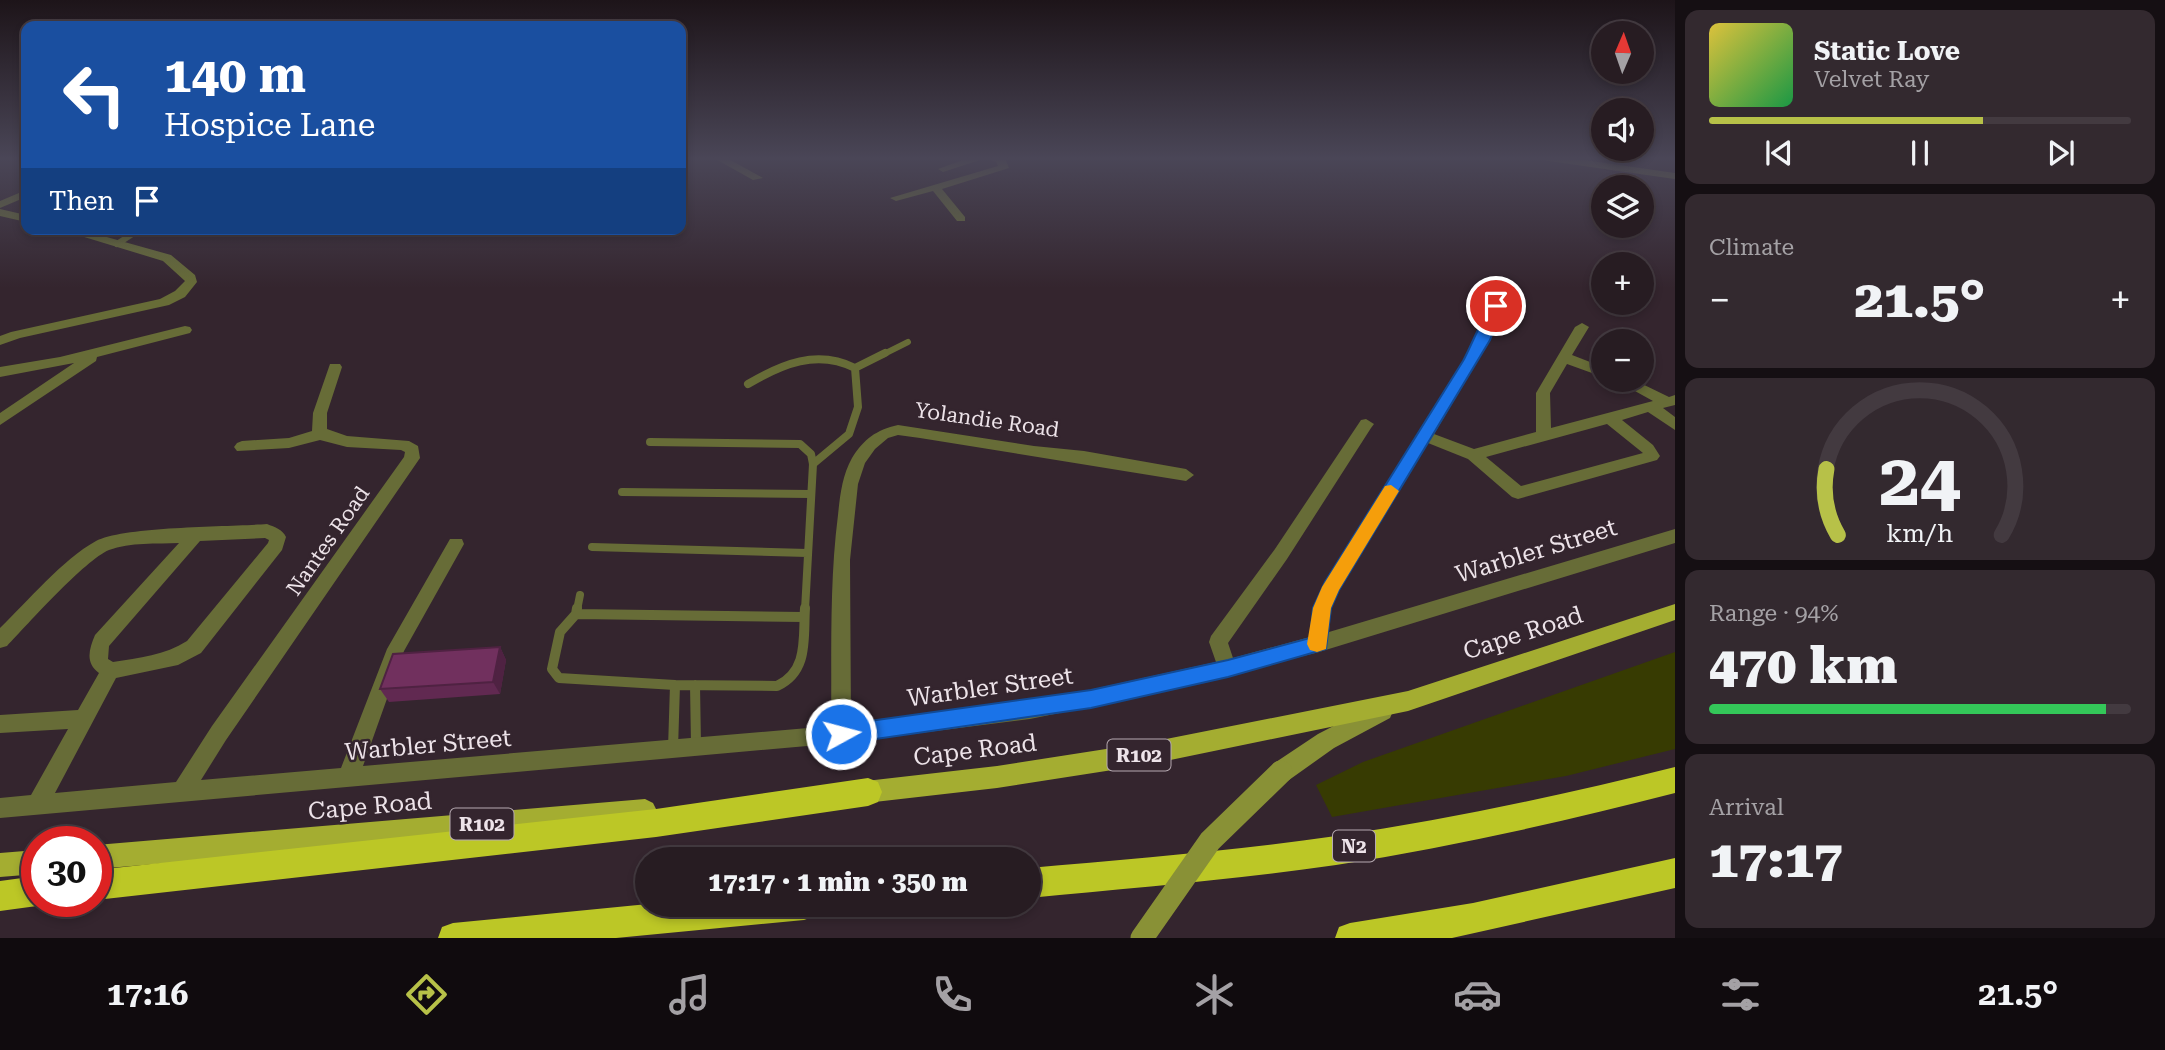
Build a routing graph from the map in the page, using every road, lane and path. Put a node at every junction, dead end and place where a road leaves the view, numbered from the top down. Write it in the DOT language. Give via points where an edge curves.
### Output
graph roads {
  1 [pos="946,201"];
  2 [pos="0,212"];
  3 [pos="21,218"];
  4 [pos="961,219"];
  5 [pos="85,235"];
  6 [pos="131,235"];
  7 [pos="117,244"];
  8 [pos="1501,292"];
  9 [pos="1582,327"];
  10 [pos="184,330"];
  11 [pos="0,341"];
  12 [pos="908,342"];
  13 [pos="99,352"];
  14 [pos="1563,357"];
  15 [pos="335,367"];
  16 [pos="1591,368"];
  17 [pos="855,369"];
  18 [pos="0,372"];
  19 [pos="748,384"];
  20 [pos="1650,392"];
  21 [pos="1671,401"];
  22 [pos="1650,406"];
  23 [pos="1609,417"];
  24 [pos="0,419"];
  25 [pos="1366,424"];
  26 [pos="1675,425"];
  27 [pos="321,433"];
  28 [pos="1544,434"];
  29 [pos="1424,436"];
  30 [pos="650,442"];
  31 [pos="242,447"];
  32 [pos="1473,455"];
  33 [pos="813,464"];
  34 [pos="1186,475"];
  35 [pos="622,492"];
  36 [pos="810,494"];
  37 [pos="196,535"];
  38 [pos="1675,536"];
  39 [pos="456,544"];
  40 [pos="592,547"];
  41 [pos="807,553"];
  42 [pos="580,595"];
  43 [pos="1675,612"];
  44 [pos="576,614"];
  45 [pos="803,617"];
  46 [pos="0,640"];
  47 [pos="1319,644"];
  48 [pos="1228,668"];
  49 [pos="110,671"];
  50 [pos="675,685"];
  51 [pos="695,685"];
  52 [pos="1408,701"];
  53 [pos="84,719"];
  54 [pos="0,724"];
  55 [pos="841,734"];
  56 [pos="696,747"];
  57 [pos="673,749"];
  58 [pos="348,778"];
  59 [pos="1675,780"];
  60 [pos="868,792"];
  61 [pos="181,793"];
  62 [pos="37,805"];
  63 [pos="0,808"];
  64 [pos="112,856"];
  65 [pos="21,863"];
  66 [pos="0,865"];
  67 [pos="1675,873"];
  68 [pos="1041,882"];
  69 [pos="112,883"];
  70 [pos="21,893"];
  71 [pos="0,896"];
  72 [pos="676,917"];
  73 [pos="453,938"];
  74 [pos="1142,938"];
  75 [pos="1350,938"];
  1 -- 4 [label="street"];
  2 -- 3 [label="street"];
  5 -- 7 [label="street"];
  6 -- 7 [label="lane"];
  7 -- 11 [label="street" via="167,258 191,282 173,299"];
  8 -- 29 [label="street" via="1483,340"];
  9 -- 14 [label="street"];
  10 -- 13 [label="street"];
  12 -- 17 [label="lane"];
  13 -- 18 [label="street"];
  13 -- 24 [label="street"];
  14 -- 16 [label="street"];
  14 -- 28 [label="street" via="1543,393"];
  15 -- 27 [label="street" via="320,413"];
  17 -- 19 [label="lane" via="843,360 793,362"];
  17 -- 33 [label="lane" via="858,407 849,435"];
  20 -- 21 [label="street"];
  21 -- 22 [label="street"];
  22 -- 23 [label="street"];
  22 -- 26 [label="street"];
  23 -- 28 [label="street"];
  23 -- 32 [label="street" via="1652,456 1518,492"];
  25 -- 48 [label="street" via="1217,642"];
  27 -- 31 [label="street" via="289,443"];
  27 -- 61 [label="street, Nantes Road" via="338,440 404,444 413,450 412,458"];
  28 -- 32 [label="street"];
  29 -- 32 [label="street"];
  29 -- 47 [label="street" via="1331,587 1322,608"];
  30 -- 33 [label="lane" via="800,444 811,454"];
  33 -- 36 [label="lane"];
  34 -- 55 [label="street, Yolandie Road" via="898,430 883,434 858,461 850,484 841,560"];
  35 -- 36 [label="lane"];
  36 -- 41 [label="lane"];
  37 -- 46 [label="street" via="103,545"];
  37 -- 49 [label="street" via="102,641 99,663"];
  37 -- 49 [label="street" via="267,531 278,537 194,647 160,663"];
  38 -- 47 [label="street, Warbler Street"];
  39 -- 58 [label="street" via="396,649"];
  40 -- 41 [label="lane"];
  41 -- 45 [label="lane"];
  42 -- 44 [label="lane"];
  43 -- 52 [label="main road, Cape Road / R102"];
  44 -- 45 [label="lane"];
  44 -- 50 [label="lane" via="560,632 552,669 559,678"];
  45 -- 51 [label="lane" via="802,662 790,680 765,687"];
  47 -- 48 [label="street, Warbler Street"];
  48 -- 55 [label="street, Warbler Street" via="1091,699"];
  49 -- 53 [label="street"];
  50 -- 51 [label="lane"];
  50 -- 57 [label="lane"];
  51 -- 56 [label="lane"];
  52 -- 60 [label="main road, Cape Road / R102" via="1181,748"];
  52 -- 74 [label="main road, bridge" via="1342,731 1281,772 1245,804 1210,841"];
  53 -- 54 [label="street"];
  53 -- 62 [label="street"];
  55 -- 56 [label="street, Warbler Street"];
  56 -- 57 [label="street, Warbler Street"];
  57 -- 58 [label="street, Warbler Street"];
  58 -- 61 [label="street, Warbler Street"];
  59 -- 68 [label="highway, N2" via="1361,845 1222,865"];
  60 -- 64 [label="main road, Cape Road / R102"];
  60 -- 69 [label="highway" via="656,824"];
  61 -- 62 [label="street, Warbler Street"];
  62 -- 63 [label="street, Warbler Street"];
  65 -- 66 [label="main road"];
  67 -- 75 [label="highway" via="1470,919"];
  70 -- 71 [label="highway"];
  72 -- 73 [label="highway"];
}
